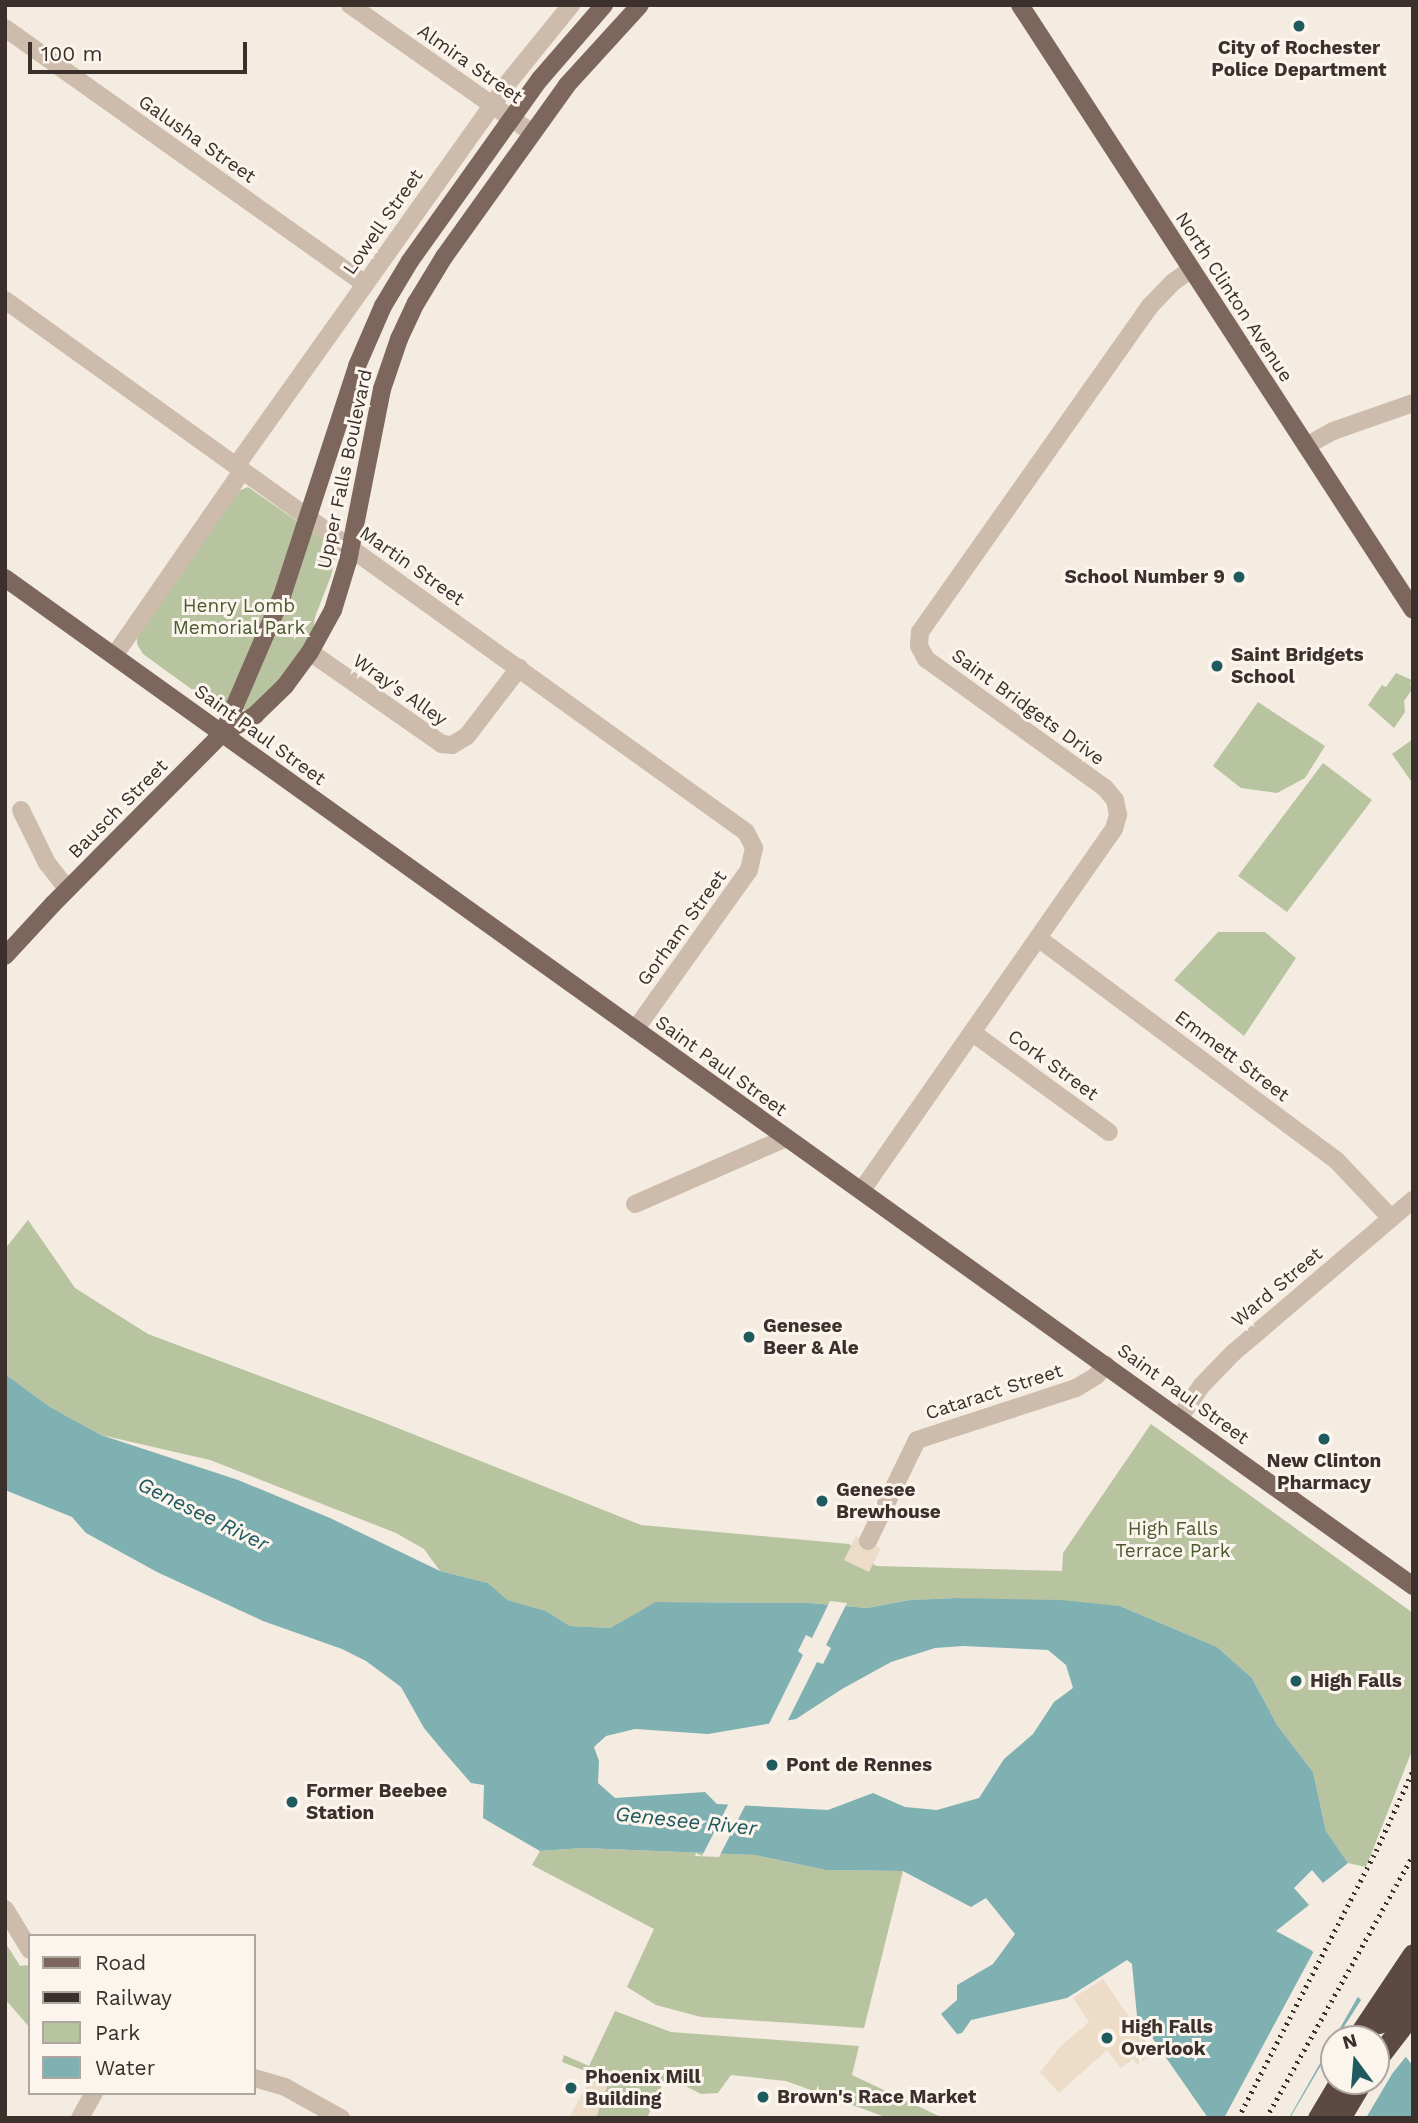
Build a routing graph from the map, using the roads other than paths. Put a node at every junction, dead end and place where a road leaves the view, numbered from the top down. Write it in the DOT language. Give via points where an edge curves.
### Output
graph roads {
  1 [pos="350,5"];
  2 [pos="571,5"];
  3 [pos="604,5"];
  4 [pos="640,5"];
  5 [pos="1020,5"];
  6 [pos="5,28"];
  7 [pos="492,105"];
  8 [pos="511,119"];
  9 [pos="532,133"];
  10 [pos="1191,269"];
  11 [pos="365,284"];
  12 [pos="5,300"];
  13 [pos="1413,403"];
  14 [pos="1306,446"];
  15 [pos="239,468"];
  16 [pos="309,518"];
  17 [pos="351,548"];
  18 [pos="5,578"];
  19 [pos="1413,610"];
  20 [pos="310,652"];
  21 [pos="114,656"];
  22 [pos="519,668"];
  23 [pos="223,733"];
  24 [pos="20,810"];
  25 [pos="754,848"];
  26 [pos="67,889"];
  27 [pos="1038,938"];
  28 [pos="5,956"];
  29 [pos="635,1030"];
  30 [pos="972,1032"];
  31 [pos="1109,1132"];
  32 [pos="786,1138"];
  33 [pos="862,1190"];
  34 [pos="1413,1200"];
  35 [pos="635,1204"];
  36 [pos="1391,1218"];
  37 [pos="1106,1366"];
  38 [pos="1179,1418"];
  39 [pos="868,1541"];
  40 [pos="1413,1586"];
  41 [pos="5,1909"];
  42 [pos="28,1947"];
  43 [pos="1413,1954"];
  44 [pos="1413,1982"];
  45 [pos="1381,2010"];
  46 [pos="1413,2012"];
  47 [pos="1368,2025"];
  48 [pos="1374,2025"];
  49 [pos="1401,2034"];
  50 [pos="256,2079"];
  51 [pos="93,2095"];
  52 [pos="1330,2095"];
  53 [pos="1354,2095"];
  54 [pos="316,2112"];
  55 [pos="80,2118"];
  56 [pos="341,2118"];
  57 [pos="1318,2118"];
  58 [pos="1340,2118"];
  1 -- 7 [label="street, Almira Street"];
  2 -- 7 [label="street, Lowell Street"];
  3 -- 8 [label="main road, Upper Falls Boulevard" via="556,58"];
  4 -- 9 [label="main road, Upper Falls Boulevard" via="583,64"];
  5 -- 10 [label="main road, North Clinton Avenue"];
  6 -- 11 [label="street, Galusha Street"];
  7 -- 8 [label="street, Almira Street"];
  7 -- 11 [label="street, Lowell Street"];
  8 -- 9 [label="street, Almira Street"];
  8 -- 16 [label="main road, Upper Falls Boulevard" via="383,306 357,366"];
  9 -- 17 [label="main road, Upper Falls Boulevard" via="437,268 399,339 375,416"];
  10 -- 14 [label="main road, North Clinton Avenue"];
  10 -- 27 [label="street, Saint Bridgets Drive" via="1150,306 920,632 922,653 932,664 1105,788 1115,800 1118,815 1114,829"];
  11 -- 15 [label="street, Lowell Street"];
  12 -- 15 [label="street, Martin Street"];
  13 -- 14 [label="street" via="1333,431"];
  14 -- 19 [label="main road, North Clinton Avenue"];
  15 -- 16 [label="street, Martin Street"];
  15 -- 21 [label="street, Lowell Street"];
  16 -- 17 [label="street, Martin Street"];
  16 -- 23 [label="main road, Upper Falls Boulevard" via="274,618"];
  17 -- 20 [label="main road, Upper Falls Boulevard" via="338,598"];
  17 -- 22 [label="street, Martin Street"];
  18 -- 21 [label="main road, Saint Paul Street"];
  20 -- 22 [label="street, Wray's Alley" via="442,744 452,745 467,736"];
  20 -- 23 [label="main road, Upper Falls Boulevard" via="269,702"];
  21 -- 23 [label="main road, Saint Paul Street"];
  22 -- 25 [label="street, Martin Street" via="740,825"];
  23 -- 26 [label="main road, Bausch Street"];
  23 -- 29 [label="main road, Saint Paul Street"];
  24 -- 26 [label="street" via="47,863"];
  25 -- 29 [label="street, Gorham Street" via="749,870"];
  26 -- 28 [label="main road, Bausch Street"];
  27 -- 30 [label="street, Saint Bridgets Drive"];
  27 -- 36 [label="street, Emmett Street" via="1336,1160"];
  29 -- 32 [label="main road, Saint Paul Street"];
  30 -- 31 [label="street, Cork Street"];
  30 -- 33 [label="street, Saint Bridgets Drive"];
  32 -- 33 [label="main road, Saint Paul Street"];
  32 -- 35 [label="street"];
  33 -- 37 [label="main road, Saint Paul Street"];
  34 -- 36 [label="street, Ward Street"];
  36 -- 38 [label="street, Ward Street" via="1233,1353"];
  37 -- 38 [label="main road, Saint Paul Street"];
  37 -- 39 [label="street, Cataract Street" via="1076,1388 917,1440"];
  38 -- 40 [label="main road, Saint Paul Street"];
  41 -- 42 [label="street"];
  43 -- 45 [label="highway"];
  44 -- 45 [label="highway"];
  45 -- 47 [label="highway"];
  45 -- 48 [label="highway"];
  46 -- 49 [label="highway"];
  50 -- 54 [label="street" via="285,2087"];
  51 -- 55 [label="street"];
  52 -- 57 [label="highway"];
  53 -- 58 [label="highway"];
  54 -- 56 [label="street"];
}
